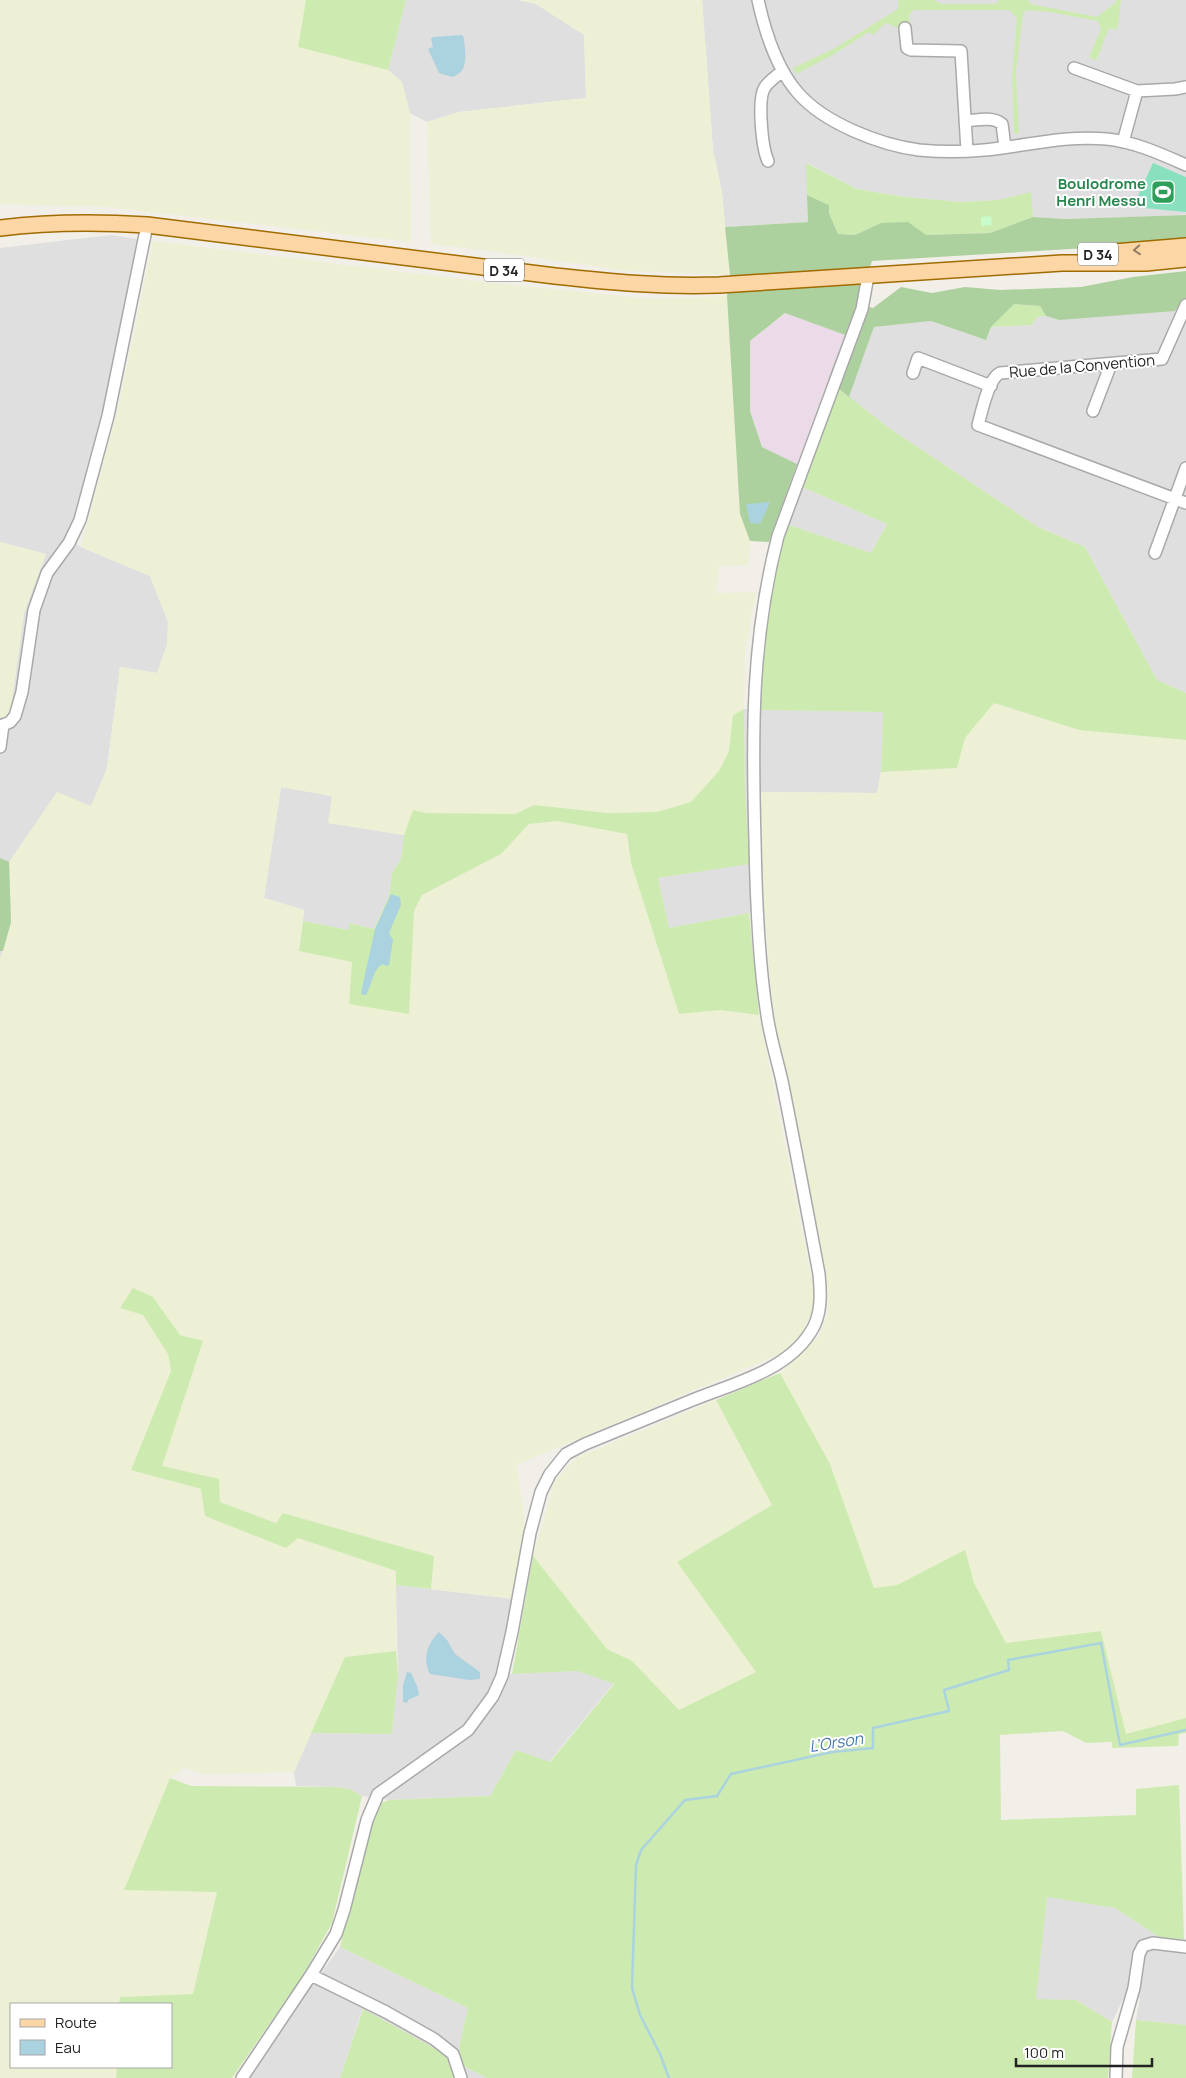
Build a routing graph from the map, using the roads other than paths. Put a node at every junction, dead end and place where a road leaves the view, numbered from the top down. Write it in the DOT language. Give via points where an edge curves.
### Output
graph roads {
  1 [pos="758,0"];
  2 [pos="906,28"];
  3 [pos="1074,68"];
  4 [pos="782,71"];
  5 [pos="1186,86"];
  6 [pos="1137,91"];
  7 [pos="965,122"];
  8 [pos="1123,142"];
  9 [pos="1005,147"];
  10 [pos="967,151"];
  11 [pos="768,161"];
  12 [pos="1186,165"];
  13 [pos="147,225"];
  14 [pos="0,228"];
  15 [pos="1186,246"];
  16 [pos="1186,259"];
  17 [pos="1010,266"];
  18 [pos="868,276"];
  19 [pos="1186,305"];
  20 [pos="1110,364"];
  21 [pos="913,373"];
  22 [pos="991,386"];
  23 [pos="1093,412"];
  24 [pos="1186,468"];
  25 [pos="1174,498"];
  26 [pos="1186,503"];
  27 [pos="1155,553"];
  28 [pos="2,724"];
  29 [pos="0,747"];
  30 [pos="1186,1947"];
  31 [pos="311,1975"];
  32 [pos="242,2078"];
  33 [pos="461,2078"];
  34 [pos="1116,2078"];
  1 -- 4 [label="street"];
  2 -- 7 [label="street" via="907,48 911,50 961,51"];
  3 -- 6 [label="street"];
  4 -- 10 [label="street" via="798,94 834,121 857,132 920,150"];
  4 -- 11 [label="street" via="765,86 761,97 763,146"];
  5 -- 6 [label="street"];
  6 -- 8 [label="street"];
  7 -- 9 [label="street" via="999,121"];
  7 -- 10 [label="street"];
  8 -- 9 [label="street" via="1074,138"];
  8 -- 12 [label="street"];
  9 -- 10 [label="street"];
  13 -- 14 [label="main road, D 34" via="50,223"];
  13 -- 18 [label="main road, D 34" via="635,285 700,286"];
  13 -- 28 [label="street" via="108,416 80,520 69,543 47,574 34,610 22,692 15,716"];
  15 -- 17 [label="main road, D 34, one-way" via="1021,260"];
  16 -- 17 [label="main road, D 34"];
  17 -- 18 [label="main road, D 34"];
  18 -- 31 [label="street" via="862,309 778,536 759,624 754,687 752,760 756,873 767,1015 819,1274 818,1315 812,1332 798,1349 770,1369 585,1444 566,1454 550,1474 541,1492 530,1533 502,1676 493,1696 468,1730 378,1794 367,1820 336,1934"];
  19 -- 20 [label="street, Rue de la Convention" via="1162,359"];
  20 -- 22 [label="street, Rue de la Convention" via="1000,372"];
  20 -- 23 [label="street"];
  21 -- 22 [label="street" via="918,358"];
  22 -- 25 [label="street, Rue de la Convention" via="978,425"];
  24 -- 25 [label="street"];
  25 -- 26 [label="street"];
  25 -- 27 [label="street"];
  28 -- 29 [label="street"];
  30 -- 34 [label="street" via="1153,1943 1143,1946 1117,2047"];
  31 -- 32 [label="street"];
  31 -- 33 [label="street" via="434,2039 453,2054"];
}
